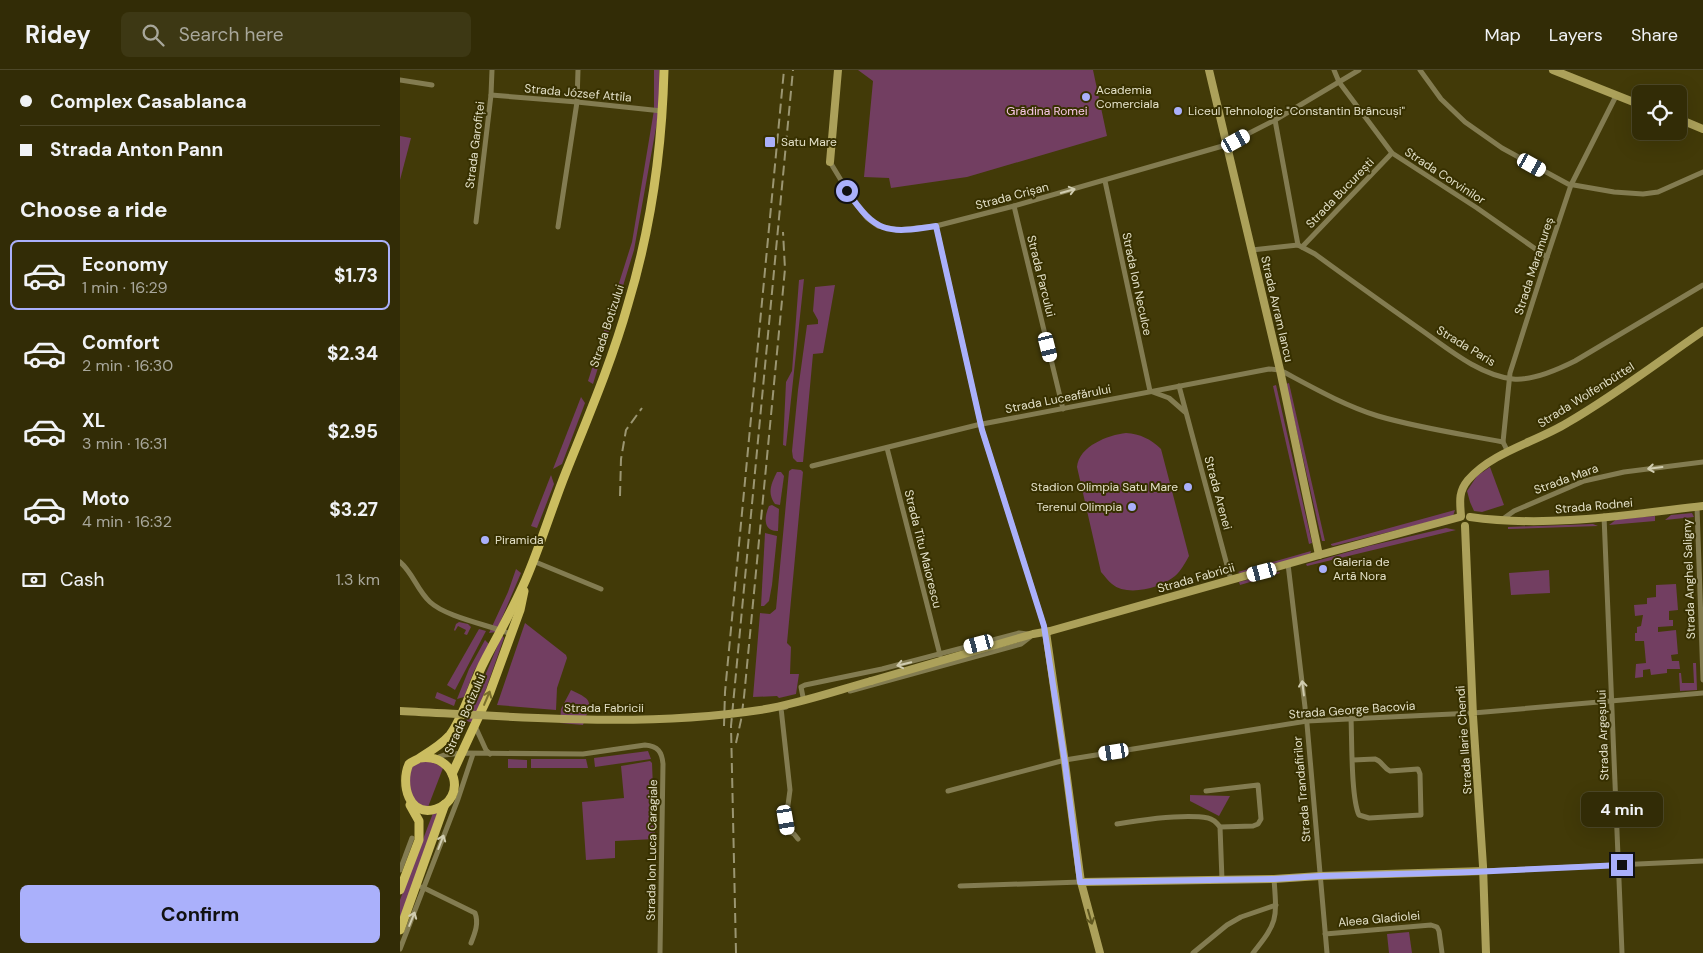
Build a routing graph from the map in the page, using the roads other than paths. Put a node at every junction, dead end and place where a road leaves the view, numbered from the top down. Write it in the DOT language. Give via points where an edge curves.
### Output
graph roads {
  1 [pos="492,70"];
  2 [pos="578,70"];
  3 [pos="664,70"];
  4 [pos="838,70"];
  5 [pos="1209,70"];
  6 [pos="1334,70"];
  7 [pos="1359,70"];
  8 [pos="1420,70"];
  9 [pos="1553,70"];
  10 [pos="400,80"];
  11 [pos="1339,82"];
  12 [pos="432,85"];
  13 [pos="491,95"];
  14 [pos="1616,96"];
  15 [pos="577,102"];
  16 [pos="1632,102"];
  17 [pos="663,111"];
  18 [pos="1274,120"];
  19 [pos="1687,122"];
  20 [pos="1703,129"];
  21 [pos="1226,145"];
  22 [pos="1392,153"];
  23 [pos="830,162"];
  24 [pos="1703,172"];
  25 [pos="1105,181"];
  26 [pos="1571,184"];
  27 [pos="1014,206"];
  28 [pos="476,222"];
  29 [pos="936,226"];
  30 [pos="558,227"];
  31 [pos="1300,246"];
  32 [pos="1252,250"];
  33 [pos="1547,257"];
  34 [pos="1703,285"];
  35 [pos="1703,331"];
  36 [pos="1280,370"];
  37 [pos="1509,378"];
  38 [pos="1179,386"];
  39 [pos="1150,392"];
  40 [pos="1063,409"];
  41 [pos="1185,412"];
  42 [pos="982,424"];
  43 [pos="1503,442"];
  44 [pos="887,448"];
  45 [pos="1508,452"];
  46 [pos="1703,462"];
  47 [pos="812,466"];
  48 [pos="1700,506"];
  49 [pos="1604,516"];
  50 [pos="1463,519"];
  51 [pos="1500,521"];
  52 [pos="1319,555"];
  53 [pos="533,561"];
  54 [pos="400,562"];
  55 [pos="1288,564"];
  56 [pos="526,578"];
  57 [pos="1231,580"];
  58 [pos="602,589"];
  59 [pos="502,630"];
  60 [pos="1046,632"];
  61 [pos="511,634"];
  62 [pos="1033,634"];
  63 [pos="940,655"];
  64 [pos="1703,680"];
  65 [pos="1703,693"];
  66 [pos="1612,701"];
  67 [pos="810,702"];
  68 [pos="400,712"];
  69 [pos="1473,713"];
  70 [pos="1351,718"];
  71 [pos="1307,720"];
  72 [pos="475,726"];
  73 [pos="463,753"];
  74 [pos="473,754"];
  75 [pos="490,754"];
  76 [pos="420,758"];
  77 [pos="436,758"];
  78 [pos="1065,760"];
  79 [pos="1353,760"];
  80 [pos="403,769"];
  81 [pos="452,774"];
  82 [pos="948,791"];
  83 [pos="1206,791"];
  84 [pos="404,799"];
  85 [pos="445,804"];
  86 [pos="1118,824"];
  87 [pos="1220,827"];
  88 [pos="412,838"];
  89 [pos="798,839"];
  90 [pos="1703,861"];
  91 [pos="1618,865"];
  92 [pos="400,870"];
  93 [pos="1484,871"];
  94 [pos="1320,876"];
  95 [pos="1274,879"];
  96 [pos="1222,880"];
  97 [pos="1080,882"];
  98 [pos="421,886"];
  99 [pos="960,886"];
  100 [pos="400,890"];
  101 [pos="1276,906"];
  102 [pos="400,930"];
  103 [pos="1325,934"];
  104 [pos="471,943"];
  105 [pos="400,949"];
  106 [pos="660,953"];
  107 [pos="1100,953"];
  108 [pos="1193,953"];
  109 [pos="1253,953"];
  110 [pos="1327,953"];
  111 [pos="1442,953"];
  112 [pos="1486,953"];
  113 [pos="1622,953"];
  1 -- 13 [label="street, Strada Garofiței"];
  2 -- 15 [label="street"];
  3 -- 17 [label="main road, Strada Botizului"];
  4 -- 23 [label="main road"];
  5 -- 21 [label="main road, Strada Avram Iancu"];
  6 -- 11 [label="street, Strada Corvinilor"];
  7 -- 11 [label="street, Strada Crișan"];
  8 -- 26 [label="street" via="1441,99 1465,122 1509,152"];
  9 -- 14 [label="main road"];
  10 -- 12 [label="street"];
  11 -- 18 [label="street, Strada Crișan"];
  11 -- 22 [label="street, Strada Corvinilor"];
  13 -- 15 [label="street, Strada József Attila"];
  13 -- 28 [label="street, Strada Garofiței"];
  14 -- 16 [label="main road"];
  14 -- 26 [label="street, Strada Maramureș"];
  15 -- 17 [label="street, Strada József Attila"];
  15 -- 30 [label="street"];
  17 -- 53 [label="main road, Strada Botizului" via="648,223 628,304"];
  18 -- 21 [label="street, Strada Crișan"];
  18 -- 31 [label="street"];
  19 -- 20 [label="main road"];
  21 -- 25 [label="street, Strada Crișan"];
  21 -- 32 [label="main road, Strada Avram Iancu"];
  22 -- 31 [label="street, Strada București"];
  22 -- 33 [label="street, Strada Corvinilor"];
  23 -- 29 [label="street, Strada Crișan" via="853,200 878,226 898,230"];
  24 -- 26 [label="street" via="1658,192 1642,194"];
  27 -- 25 [label="street, Strada Crișan, one-way"];
  25 -- 39 [label="street, Strada Ion Neculce"];
  26 -- 33 [label="street, Strada Maramureș"];
  27 -- 29 [label="street, Strada Crișan"];
  27 -- 40 [label="street, Strada Parcului"];
  29 -- 42 [label="street"];
  31 -- 32 [label="street"];
  31 -- 37 [label="street, Strada Paris" via="1456,355 1497,376"];
  32 -- 36 [label="main road, Strada Avram Iancu"];
  33 -- 37 [label="street, Strada Maramureș"];
  34 -- 37 [label="street, Strada Paris" via="1575,361 1532,377"];
  35 -- 45 [label="main road, Strada Wolfenbüttel" via="1567,423"];
  36 -- 38 [label="street, Strada Luceafărului" via="1268,369"];
  36 -- 43 [label="street" via="1378,416"];
  36 -- 52 [label="main road, Strada Avram Iancu"];
  37 -- 43 [label="street, Strada Maramureș"];
  38 -- 39 [label="street, Strada Luceafărului"];
  38 -- 41 [label="street, Strada Arenei"];
  39 -- 40 [label="street, Strada Luceafărului"];
  39 -- 41 [label="street" via="1169,398"];
  40 -- 42 [label="street, Strada Luceafărului"];
  41 -- 57 [label="street, Strada Arenei"];
  42 -- 44 [label="street, Strada Luceafărului"];
  42 -- 60 [label="street"];
  43 -- 45 [label="street"];
  44 -- 47 [label="street, Strada Luceafărului"];
  44 -- 63 [label="street, Strada Titu Maiorescu"];
  45 -- 50 [label="main road, Strada Wolfenbüttel" via="1484,466 1464,486 1460,494"];
  46 -- 51 [label="street, Strada Mara, one-way" via="1624,472 1584,481 1514,511"];
  48 -- 49 [label="main road, Strada Rodnei"];
  48 -- 64 [label="street, Strada Anghel Saligny"];
  49 -- 51 [label="main road, Strada Rodnei" via="1536,522"];
  49 -- 66 [label="street, Strada Argeșului"];
  50 -- 51 [label="main road, Strada Rodnei"];
  50 -- 52 [label="main road, Strada Fabricii"];
  50 -- 69 [label="main road, Strada Ilarie Chendi"];
  52 -- 55 [label="main road, Strada Fabricii"];
  53 -- 56 [label="main road, Strada Botizului"];
  53 -- 58 [label="street"];
  54 -- 59 [label="street" via="436,608"];
  55 -- 57 [label="main road, Strada Fabricii"];
  71 -- 55 [label="street, Strada Trandafirilor, one-way"];
  56 -- 59 [label="main road, Strada Botizului"];
  56 -- 61 [label="main road, Strada Botizului"];
  57 -- 60 [label="main road, Strada Fabricii"];
  59 -- 61 [label="street"];
  59 -- 76 [label="main road, Strada Botizului" via="457,724 436,748"];
  60 -- 62 [label="main road, Strada Fabricii"];
  60 -- 78 [label="main road"];
  72 -- 61 [label="main road, Strada Botizului, one-way"];
  62 -- 63 [label="street, Strada Fabricii" via="1019,633"];
  62 -- 67 [label="street, Strada Fabricii" via="1022,644"];
  62 -- 68 [label="main road, Strada Fabricii, bridge" via="763,710 701,717 588,720"];
  63 -- 67 [label="street, Strada Fabricii, one-way" via="805,684 801,687 803,697"];
  65 -- 66 [label="street, Strada George Bacovia"];
  66 -- 69 [label="street, Strada George Bacovia"];
  66 -- 91 [label="street, Strada Argeșului"];
  67 -- 89 [label="street" via="781,708 790,790 786,820 788,831"];
  69 -- 70 [label="street, Strada George Bacovia"];
  69 -- 93 [label="main road, Strada Ilarie Chendi"];
  70 -- 71 [label="street, Strada George Bacovia"];
  70 -- 79 [label="street"];
  71 -- 78 [label="street, Strada George Bacovia"];
  71 -- 94 [label="street, Strada Trandafirilor"];
  72 -- 73 [label="main road, Strada Botizului"];
  72 -- 75 [label="street"];
  73 -- 74 [label="street"];
  73 -- 77 [label="street"];
  73 -- 81 [label="main road, Strada Botizului"];
  74 -- 75 [label="street"];
  98 -- 74 [label="street, one-way"];
  75 -- 106 [label="street, Strada Ion Luca Caragiale" via="583,754 645,745 658,749 663,764"];
  76 -- 77 [label="main road, Strada Botizului"];
  76 -- 80 [label="main road, Strada Botizului"];
  77 -- 81 [label="main road, Strada Botizului"];
  78 -- 82 [label="street, Strada George Bacovia"];
  78 -- 97 [label="main road"];
  79 -- 79 [label="street" via="1359,815 1369,818 1421,815 1418,769 1390,771 1375,759"];
  80 -- 84 [label="main road, Strada Botizului"];
  81 -- 85 [label="main road, Strada Botizului" via="453,790"];
  83 -- 87 [label="street" via="1258,784 1261,819 1258,824"];
  84 -- 85 [label="main road" via="424,810"];
  84 -- 100 [label="main road" via="419,821 419,840"];
  85 -- 98 [label="main road, Strada Botizului"];
  86 -- 87 [label="street" via="1136,820 1198,818 1214,820"];
  87 -- 96 [label="street"];
  88 -- 92 [label="street"];
  90 -- 91 [label="street"];
  91 -- 93 [label="street"];
  91 -- 113 [label="street, Strada Argeșului"];
  93 -- 94 [label="main road"];
  93 -- 112 [label="main road, Strada Ilarie Chendi"];
  94 -- 95 [label="main road"];
  94 -- 103 [label="street, Strada Trandafirilor"];
  95 -- 96 [label="main road"];
  95 -- 101 [label="street"];
  96 -- 97 [label="main road"];
  97 -- 99 [label="street"];
  97 -- 107 [label="main road, one-way"];
  98 -- 102 [label="main road, Strada Botizului"];
  98 -- 104 [label="street" via="475,912 476,930"];
  105 -- 98 [label="street, one-way"];
  101 -- 108 [label="street" via="1227,925"];
  101 -- 109 [label="street" via="1275,921"];
  103 -- 110 [label="street, Strada Trandafirilor"];
  103 -- 111 [label="street, Aleea Gladiolei" via="1431,925 1439,931"];
}
